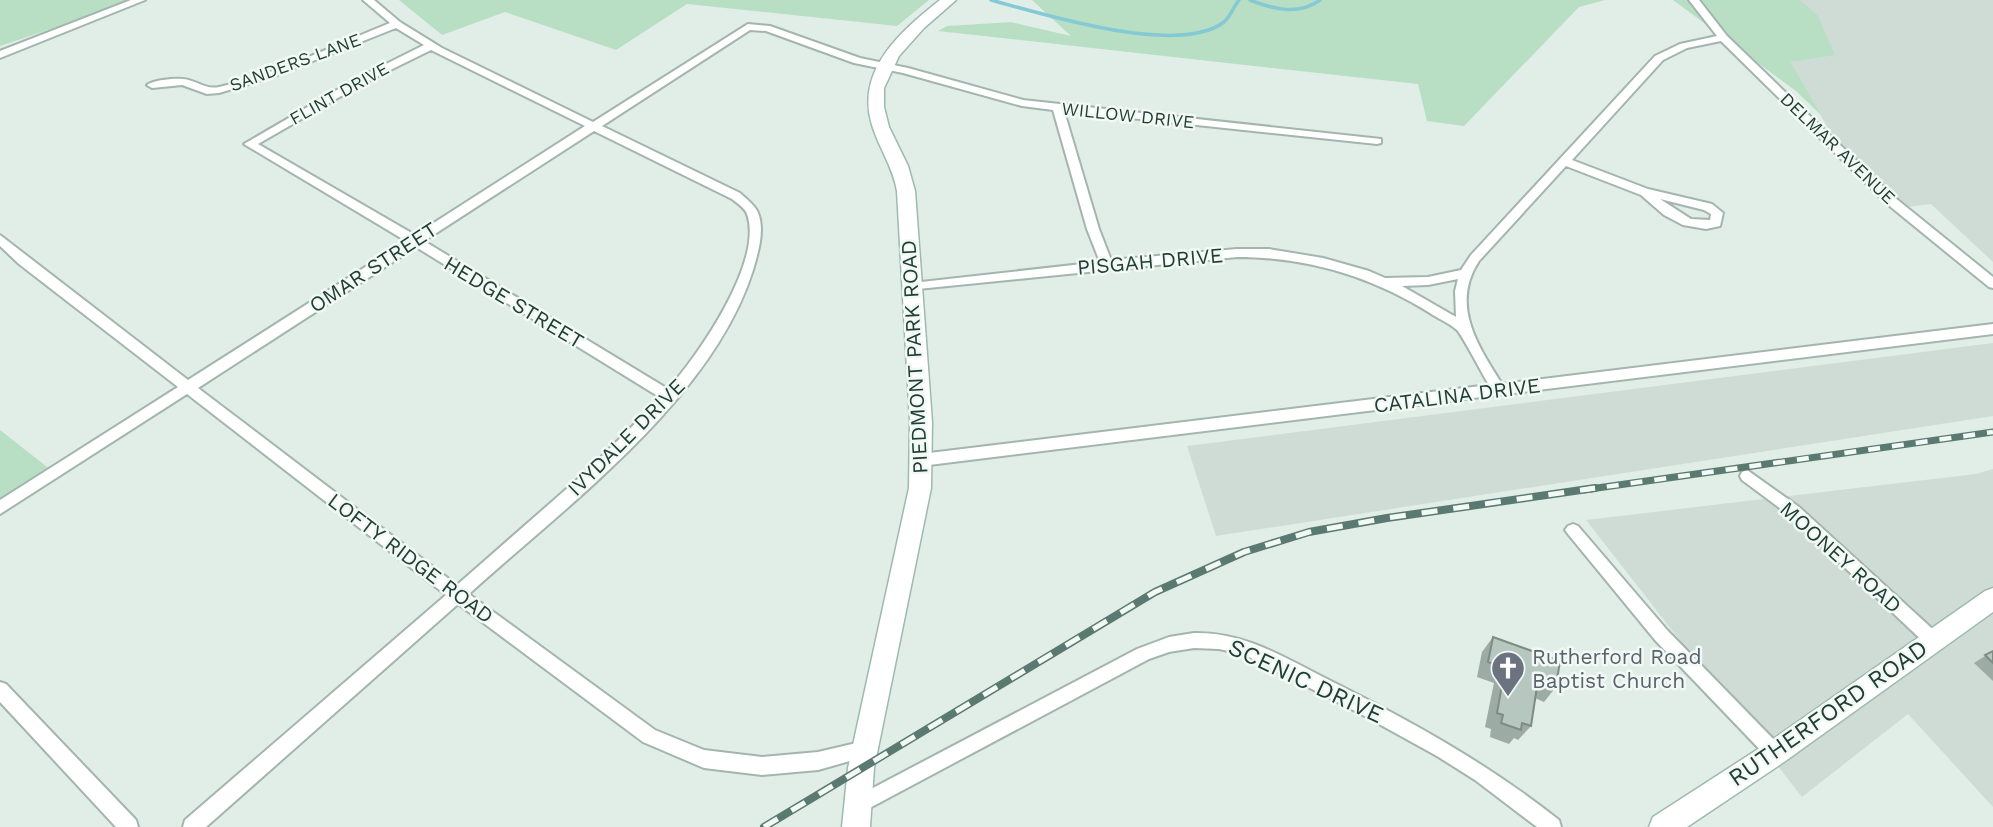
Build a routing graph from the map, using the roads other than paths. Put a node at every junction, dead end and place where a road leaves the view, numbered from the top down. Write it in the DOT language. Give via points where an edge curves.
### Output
graph roads {
  1 [pos="140,0"];
  2 [pos="368,0"];
  3 [pos="949,0"];
  4 [pos="1694,0"];
  5 [pos="397,24"];
  6 [pos="748,27"];
  7 [pos="1723,38"];
  8 [pos="430,46"];
  9 [pos="0,55"];
  10 [pos="884,67"];
  11 [pos="152,85"];
  12 [pos="1058,107"];
  13 [pos="592,126"];
  14 [pos="1377,141"];
  15 [pos="250,144"];
  16 [pos="1564,160"];
  17 [pos="1645,192"];
  18 [pos="0,239"];
  19 [pos="414,240"];
  20 [pos="1107,265"];
  21 [pos="1465,273"];
  22 [pos="1385,282"];
  23 [pos="1993,284"];
  24 [pos="912,288"];
  25 [pos="1462,327"];
  26 [pos="1993,329"];
  27 [pos="188,386"];
  28 [pos="1499,390"];
  29 [pos="670,397"];
  30 [pos="921,460"];
  31 [pos="1747,476"];
  32 [pos="0,508"];
  33 [pos="1573,530"];
  34 [pos="459,593"];
  35 [pos="1993,598"];
  36 [pos="1933,640"];
  37 [pos="0,690"];
  38 [pos="864,749"];
  39 [pos="1775,752"];
  40 [pos="857,816"];
  41 [pos="129,827"];
  42 [pos="192,827"];
  43 [pos="1552,827"];
  44 [pos="1662,827"];
  1 -- 9 [label="street"];
  2 -- 5 [label="street, IVYDALE DRIVE"];
  3 -- 10 [label="street, PIEDMONT PARK ROAD" via="911,32"];
  4 -- 7 [label="street, DELMAR AVENUE"];
  5 -- 8 [label="street, IVYDALE DRIVE"];
  5 -- 11 [label="street, SANDERS LANE" via="219,90 202,90 183,82"];
  6 -- 10 [label="street, WILLOW DRIVE" via="767,28"];
  6 -- 13 [label="street, OMAR STREET"];
  7 -- 16 [label="street" via="1684,46 1659,58"];
  7 -- 23 [label="street, DELMAR AVENUE" via="1891,200"];
  8 -- 13 [label="street, IVYDALE DRIVE"];
  8 -- 15 [label="street, FLINT DRIVE"];
  10 -- 12 [label="street, WILLOW DRIVE" via="1022,103"];
  10 -- 24 [label="street, PIEDMONT PARK ROAD" via="875,107 905,182"];
  12 -- 14 [label="street, WILLOW DRIVE"];
  12 -- 20 [label="street"];
  13 -- 19 [label="street, OMAR STREET"];
  13 -- 29 [label="street, IVYDALE DRIVE" via="736,196 752,212 753,250 738,292 689,375"];
  15 -- 19 [label="street, HEDGE STREET"];
  16 -- 17 [label="street"];
  16 -- 21 [label="street"];
  17 -- 17 [label="street" via="1708,207 1717,213 1716,223 1702,225 1682,219"];
  18 -- 27 [label="street, LOFTY RIDGE ROAD"];
  19 -- 27 [label="street, OMAR STREET"];
  19 -- 29 [label="street, HEDGE STREET"];
  20 -- 22 [label="street, PISGAH DRIVE" via="1269,253 1323,262"];
  20 -- 24 [label="street, PISGAH DRIVE"];
  21 -- 22 [label="street, PISGAH DRIVE" via="1428,281"];
  21 -- 25 [label="street, PISGAH DRIVE" via="1460,290"];
  22 -- 25 [label="street, PISGAH DRIVE"];
  24 -- 30 [label="street, PIEDMONT PARK ROAD"];
  25 -- 28 [label="street, PISGAH DRIVE"];
  26 -- 28 [label="street, CATALINA DRIVE"];
  27 -- 32 [label="street, OMAR STREET"];
  27 -- 34 [label="street, LOFTY RIDGE ROAD"];
  28 -- 30 [label="street, CATALINA DRIVE"];
  29 -- 34 [label="street, IVYDALE DRIVE"];
  30 -- 38 [label="street, PIEDMONT PARK ROAD" via="916,510"];
  31 -- 36 [label="street, MOONEY ROAD" via="1794,511"];
  33 -- 39 [label="street" via="1661,635"];
  34 -- 38 [label="street, LOFTY RIDGE ROAD" via="623,719 677,750 704,759 762,766 818,761"];
  34 -- 42 [label="street, IVYDALE DRIVE"];
  35 -- 36 [label="street, RUTHERFORD ROAD"];
  36 -- 39 [label="street, RUTHERFORD ROAD"];
  37 -- 41 [label="street"];
  38 -- 40 [label="street, PIEDMONT PARK ROAD"];
  39 -- 44 [label="street, RUTHERFORD ROAD"];
  40 -- 43 [label="street, SCENIC DRIVE" via="1143,654 1178,642 1213,639 1246,647 1443,750 1520,799"];
}
